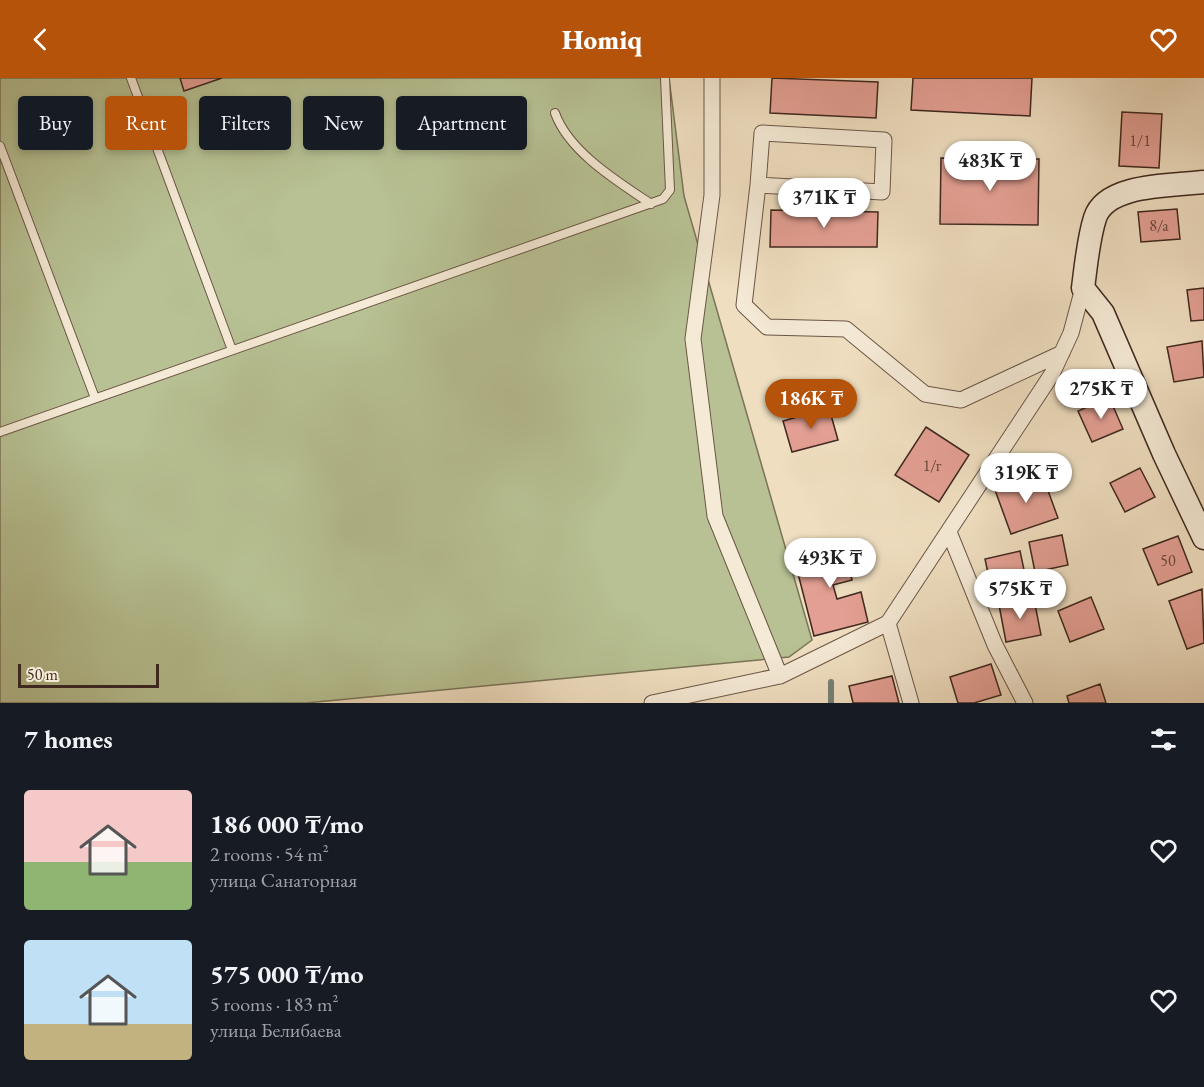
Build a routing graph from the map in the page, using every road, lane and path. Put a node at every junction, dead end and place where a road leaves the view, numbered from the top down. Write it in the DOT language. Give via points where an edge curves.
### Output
graph roads {
  1 [pos="131,78"];
  2 [pos="665,78"];
  3 [pos="712,78"];
  4 [pos="555,113"];
  5 [pos="0,146"];
  6 [pos="1204,182"];
  7 [pos="758,185"];
  8 [pos="651,204"];
  9 [pos="1083,288"];
  10 [pos="232,350"];
  11 [pos="1062,352"];
  12 [pos="95,398"];
  13 [pos="0,432"];
  14 [pos="949,532"];
  15 [pos="1204,538"];
  16 [pos="888,622"];
  17 [pos="780,676"];
  18 [pos="652,703"];
  19 [pos="911,703"];
  20 [pos="1025,703"];
  1 -- 10 [label="lane"];
  2 -- 8 [label="lane" via="670,190 663,199"];
  3 -- 17 [label="street" via="712,195 693,339 715,516"];
  4 -- 8 [label="lane" via="560,129 579,148"];
  5 -- 12 [label="lane"];
  6 -- 9 [label="street" via="1126,192 1106,200 1095,217"];
  7 -- 7 [label="street" via="882,192 884,140 762,133"];
  7 -- 11 [label="street" via="744,305 767,327 846,329 925,394 961,400"];
  8 -- 10 [label="lane"];
  9 -- 11 [label="street"];
  9 -- 15 [label="street" via="1103,313"];
  10 -- 12 [label="lane"];
  11 -- 14 [label="street" via="1052,374"];
  12 -- 13 [label="lane"];
  14 -- 16 [label="street"];
  14 -- 20 [label="street" via="995,645"];
  16 -- 17 [label="street"];
  16 -- 19 [label="street"];
  17 -- 18 [label="street"];
}
